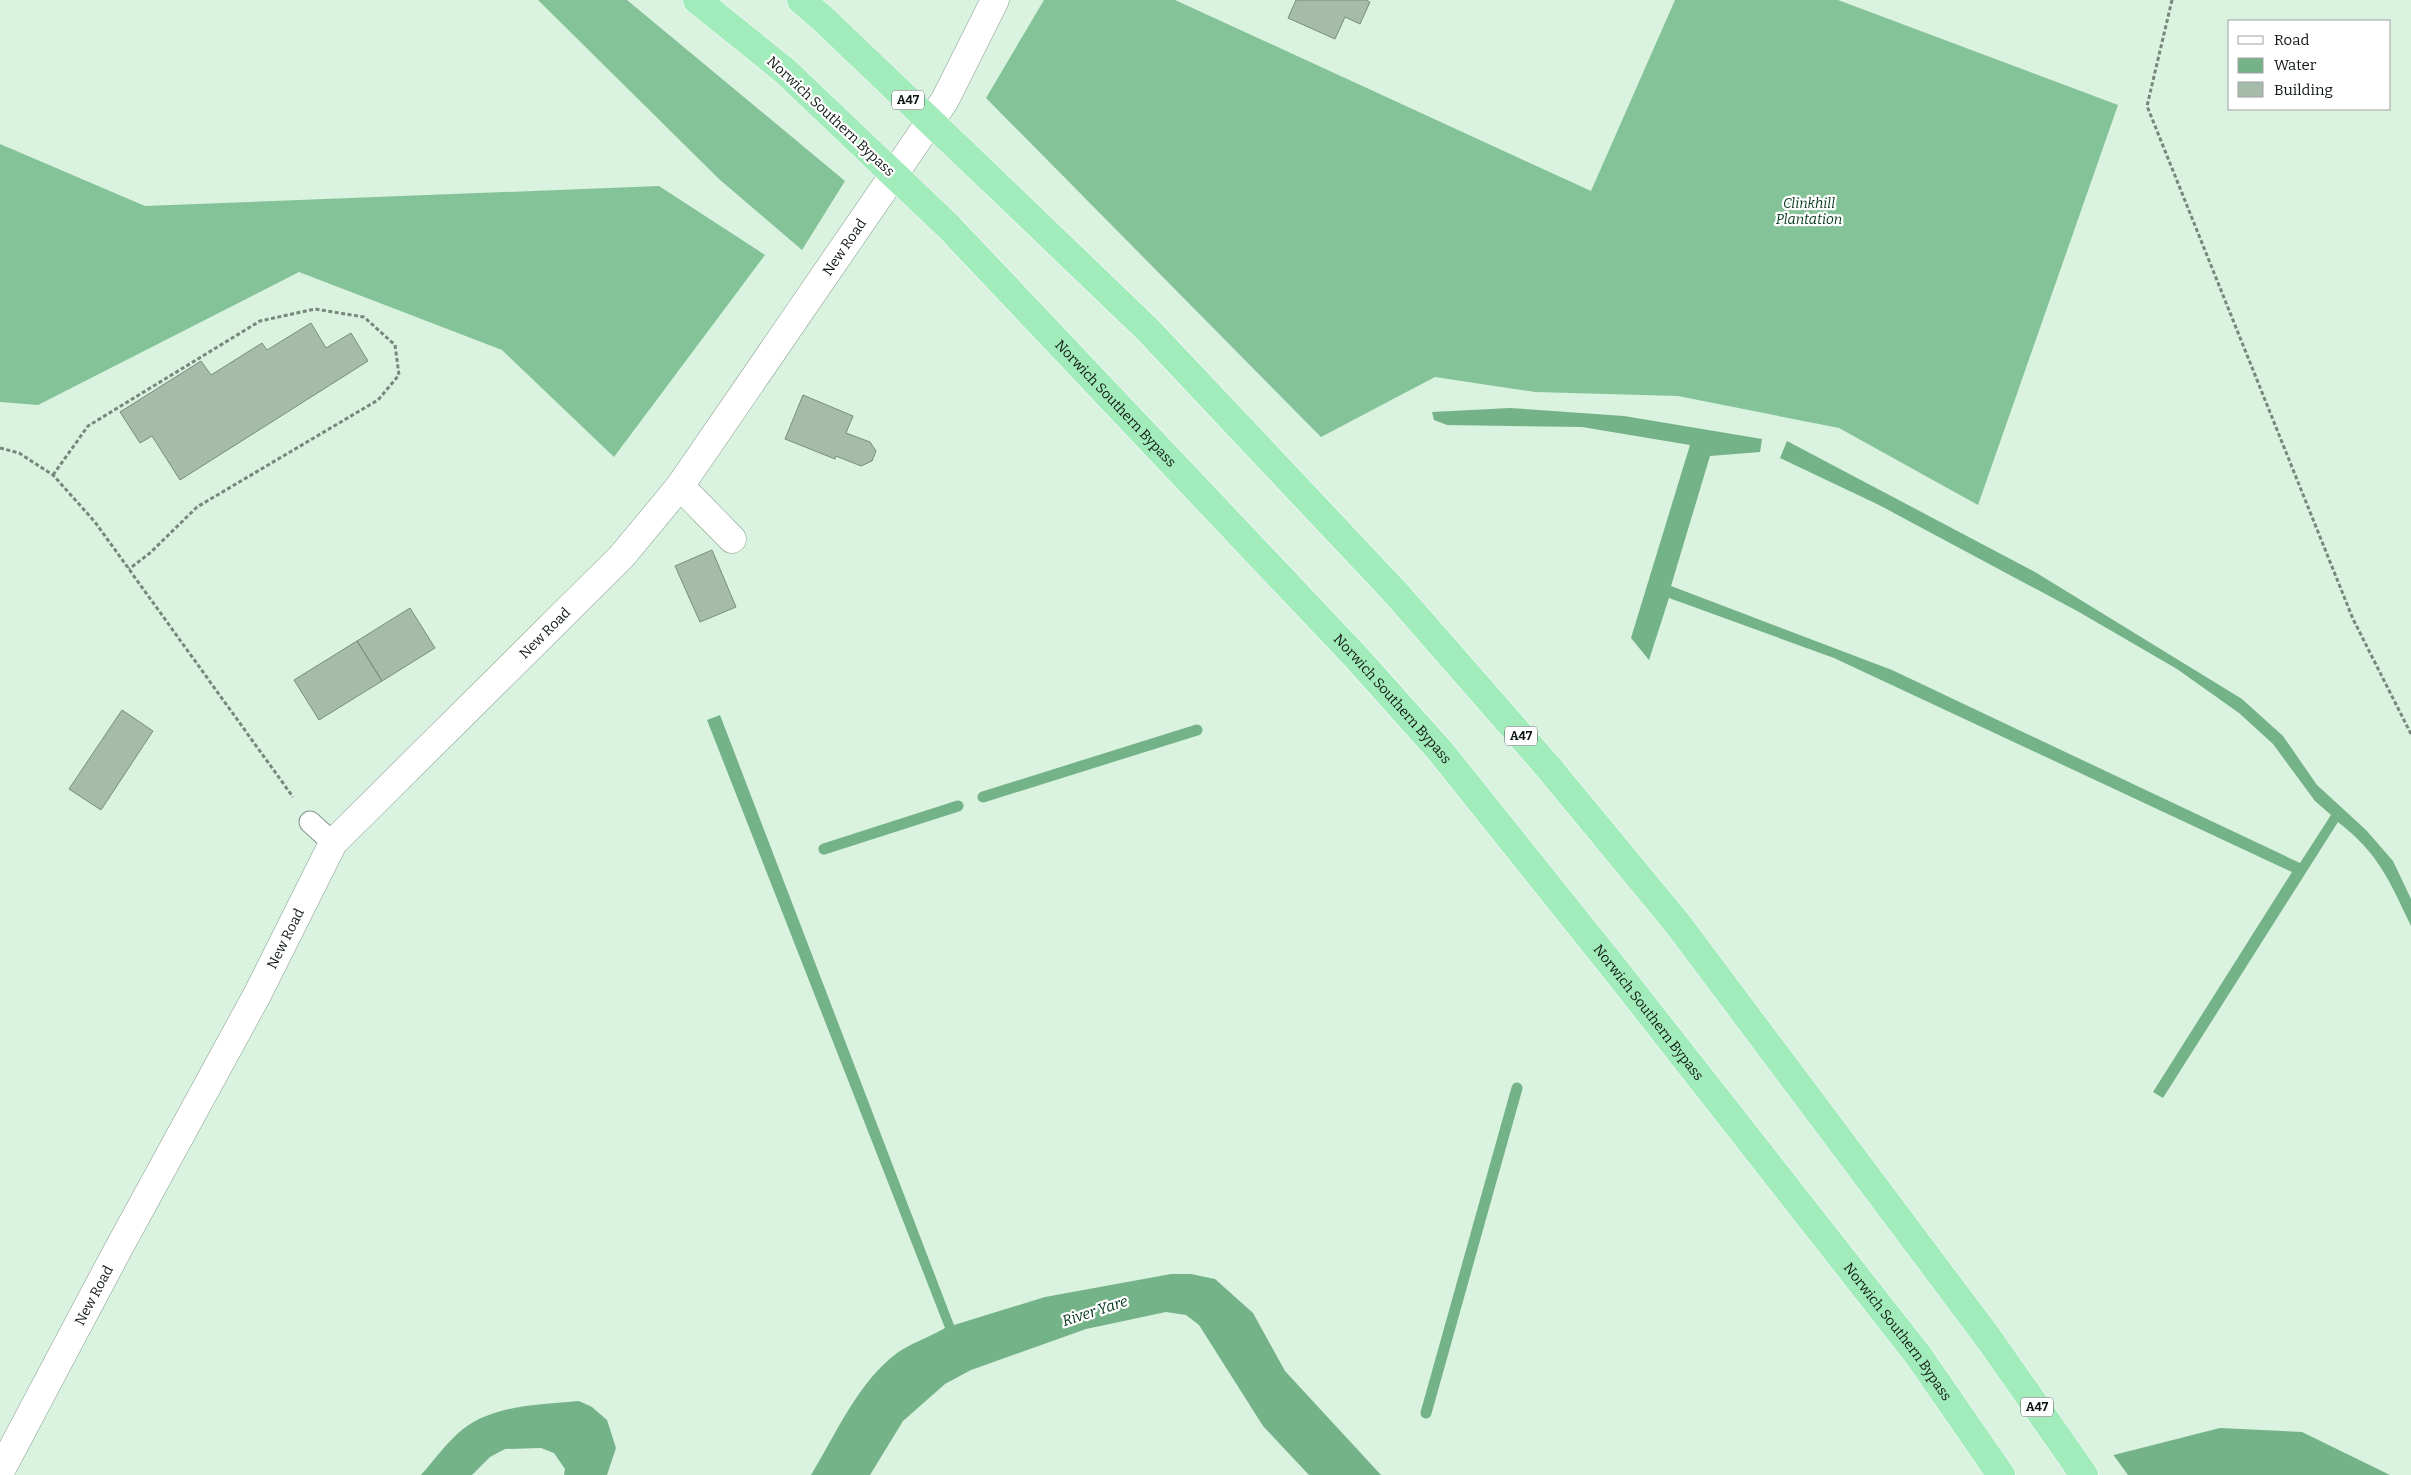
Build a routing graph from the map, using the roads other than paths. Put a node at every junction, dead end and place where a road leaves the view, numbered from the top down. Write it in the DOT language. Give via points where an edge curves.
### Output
graph roads {
  1 [pos="697,0"];
  2 [pos="801,0"];
  3 [pos="995,0"];
  4 [pos="814,9"];
  5 [pos="680,486"];
  6 [pos="732,539"];
  7 [pos="310,822"];
  8 [pos="333,843"];
  9 [pos="0,1472"];
  10 [pos="2000,1475"];
  11 [pos="2084,1475"];
  1 -- 10 [label="highway, Norwich Southern Bypass, bridge" via="785,71 948,226 1349,650 1440,752 1918,1355"];
  2 -- 4 [label="highway, A47"];
  3 -- 5 [label="street, New Road" via="945,100"];
  4 -- 11 [label="highway, A47, bridge" via="1169,352 1395,592 1549,768 1677,923 1989,1340"];
  5 -- 6 [label="street"];
  5 -- 8 [label="street, New Road" via="622,556"];
  7 -- 8 [label="lane"];
  8 -- 9 [label="street, New Road" via="257,995"];
}
